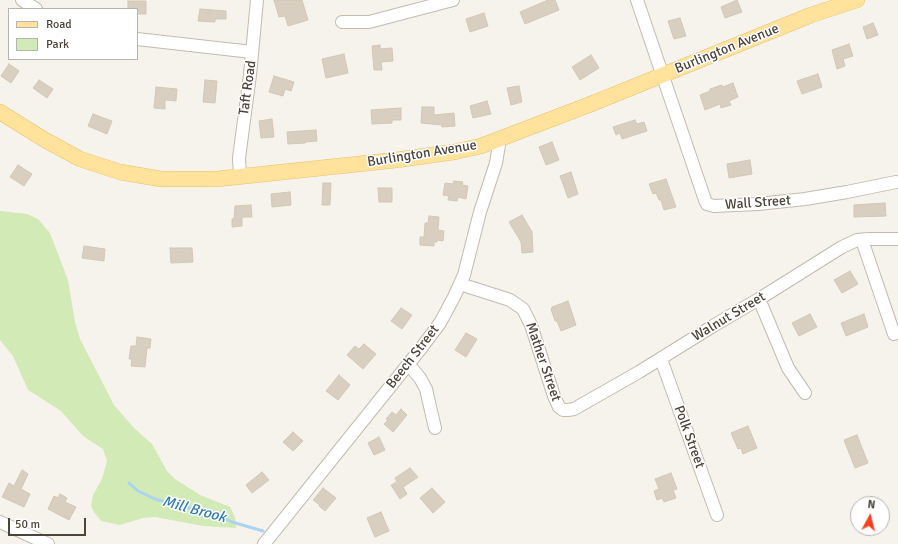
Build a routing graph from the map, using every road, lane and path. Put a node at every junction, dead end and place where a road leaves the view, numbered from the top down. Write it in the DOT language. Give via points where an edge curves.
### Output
graph roads {
  1 [pos="22,0"];
  2 [pos="257,0"];
  3 [pos="453,0"];
  4 [pos="637,0"];
  5 [pos="857,0"];
  6 [pos="34,8"];
  7 [pos="342,22"];
  8 [pos="138,39"];
  9 [pos="252,52"];
  10 [pos="662,76"];
  11 [pos="0,112"];
  12 [pos="500,139"];
  13 [pos="240,176"];
  14 [pos="896,182"];
  15 [pos="898,239"];
  16 [pos="862,240"];
  17 [pos="460,284"];
  18 [pos="759,299"];
  19 [pos="894,334"];
  20 [pos="661,359"];
  21 [pos="408,364"];
  22 [pos="805,393"];
  23 [pos="563,410"];
  24 [pos="435,428"];
  25 [pos="717,515"];
  26 [pos="0,522"];
  27 [pos="48,544"];
  28 [pos="264,544"];
  1 -- 6 [label="street"];
  2 -- 9 [label="street, Taft Road"];
  3 -- 7 [label="street" via="372,21"];
  4 -- 10 [label="street"];
  5 -- 10 [label="main road, Burlington Avenue" via="811,15"];
  8 -- 9 [label="street"];
  9 -- 13 [label="street, Taft Road" via="239,158"];
  10 -- 12 [label="main road, Burlington Avenue"];
  10 -- 14 [label="street, Wall Street" via="704,200 709,205 758,204 805,199"];
  11 -- 13 [label="main road, Burlington Avenue" via="80,159 120,172 167,180"];
  12 -- 13 [label="main road, Burlington Avenue" via="454,152"];
  12 -- 17 [label="street, Beech Street" via="496,163"];
  15 -- 16 [label="street, Walnut Street"];
  16 -- 18 [label="street, Walnut Street" via="842,247"];
  16 -- 19 [label="street"];
  17 -- 21 [label="street, Beech Street" via="440,323"];
  17 -- 23 [label="street, Mather Street" via="510,300 523,308 554,396"];
  18 -- 20 [label="street, Walnut Street"];
  18 -- 22 [label="street" via="788,368"];
  20 -- 23 [label="street, Walnut Street" via="574,409"];
  20 -- 25 [label="street, Polk Street"];
  21 -- 24 [label="street" via="426,389"];
  21 -- 28 [label="street, Beech Street"];
  26 -- 27 [label="street"];
}
